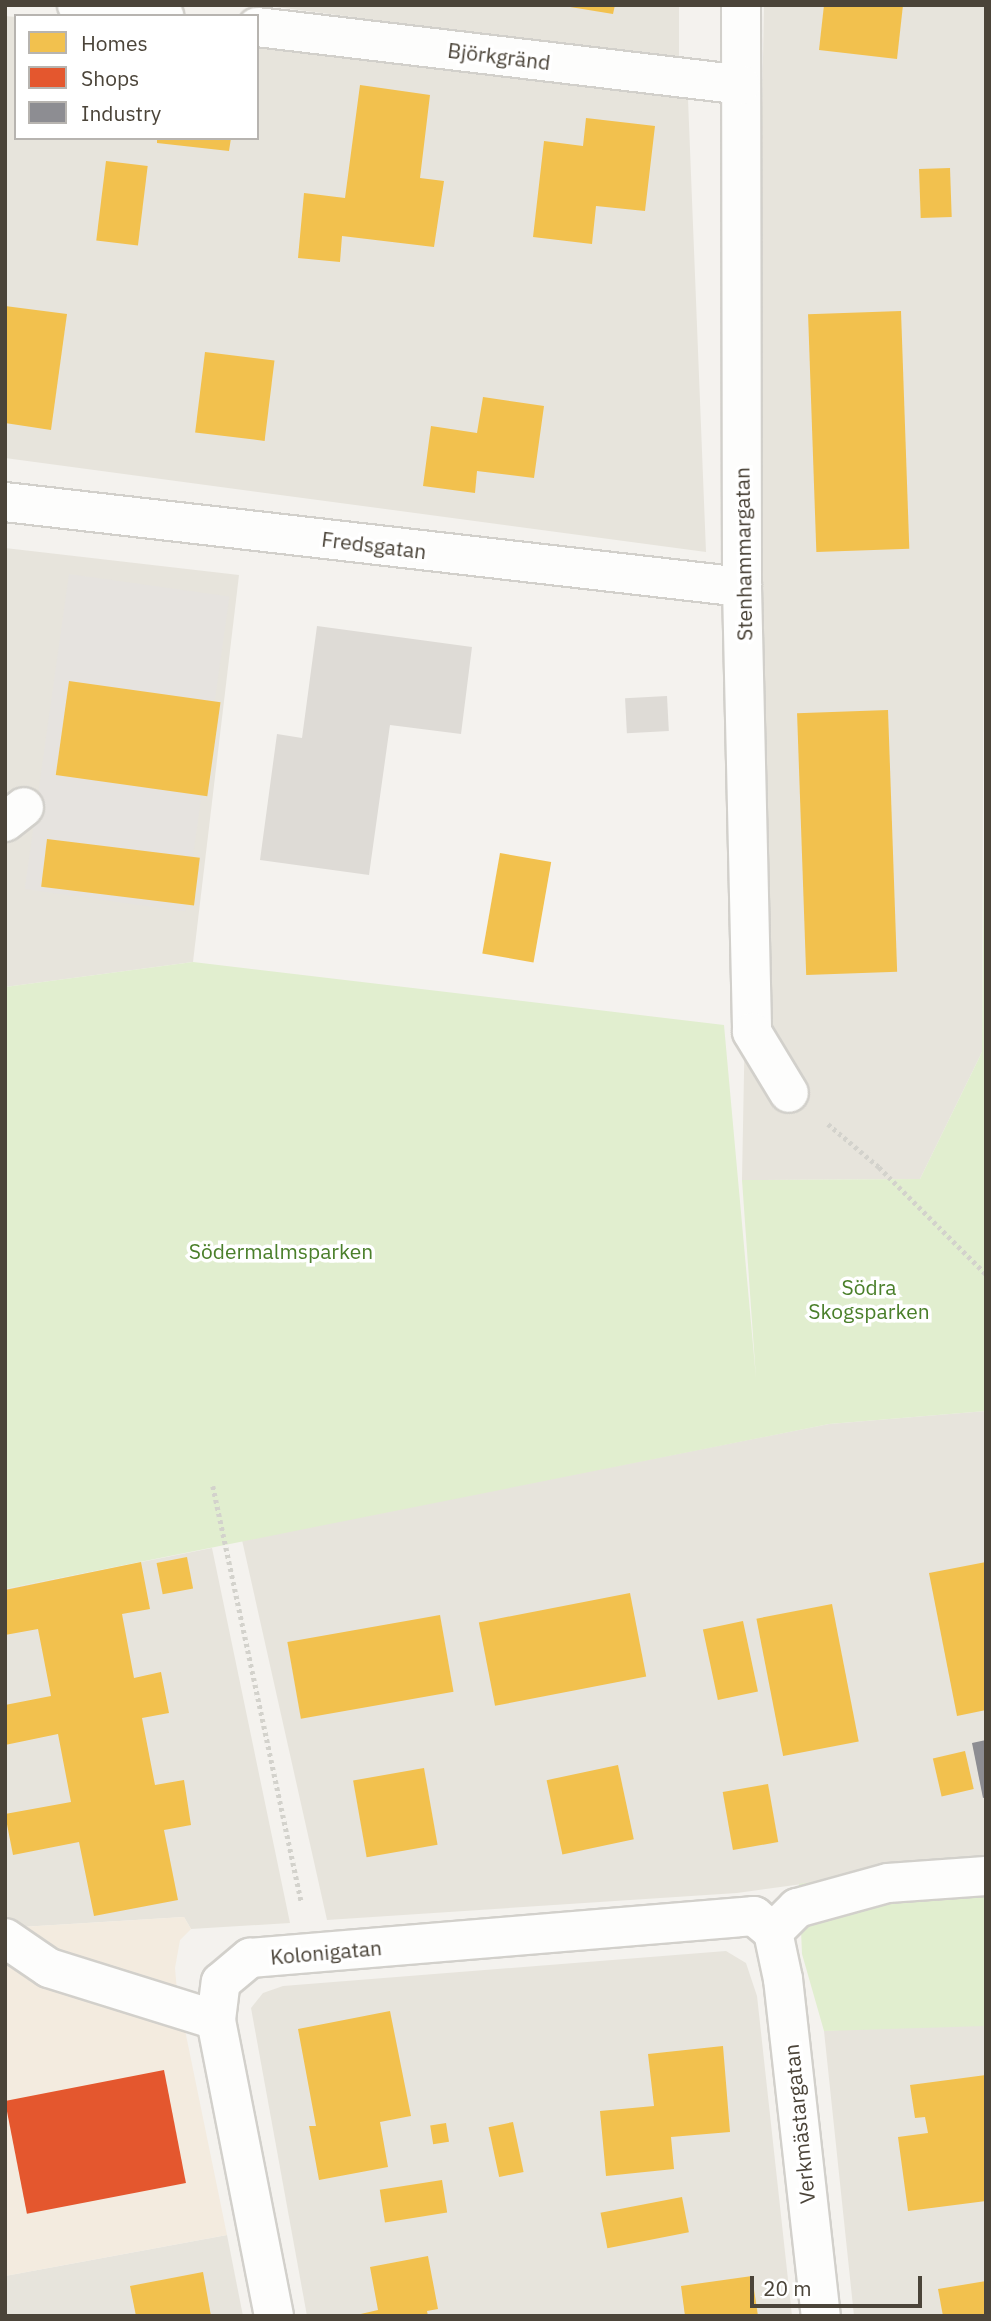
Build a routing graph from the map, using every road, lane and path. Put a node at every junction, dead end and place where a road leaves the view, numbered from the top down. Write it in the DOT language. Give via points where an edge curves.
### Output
graph roads {
  1 [pos="76,5"];
  2 [pos="741,5"];
  3 [pos="148,14"];
  4 [pos="259,27"];
  5 [pos="741,85"];
  6 [pos="5,502"];
  7 [pos="742,587"];
  8 [pos="789,1093"];
  9 [pos="986,1273"];
  10 [pos="213,1486"];
  11 [pos="986,1876"];
  12 [pos="773,1933"];
  13 [pos="5,1938"];
  14 [pos="312,1953"];
  15 [pos="216,2020"];
  16 [pos="274,2316"];
  17 [pos="821,2316"];
  1 -- 3 [label="street"];
  2 -- 5 [label="street, Stenhammargatan"];
  4 -- 5 [label="street, Björkgränd"];
  5 -- 7 [label="street, Stenhammargatan"];
  6 -- 7 [label="street, Fredsgatan"];
  7 -- 8 [label="street, Stenhammargatan" via="752,1032"];
  8 -- 9 [label="path" via="879,1167"];
  10 -- 14 [label="path"];
  11 -- 12 [label="street" via="888,1884 797,1908"];
  12 -- 14 [label="street, Kolonigatan" via="754,1916"];
  12 -- 17 [label="street, Verkmästargatan" via="783,1979"];
  13 -- 15 [label="street" via="49,1968"];
  14 -- 15 [label="street, Kolonigatan" via="250,1958 221,1982"];
  15 -- 16 [label="street, Kolonigatan"];
}
